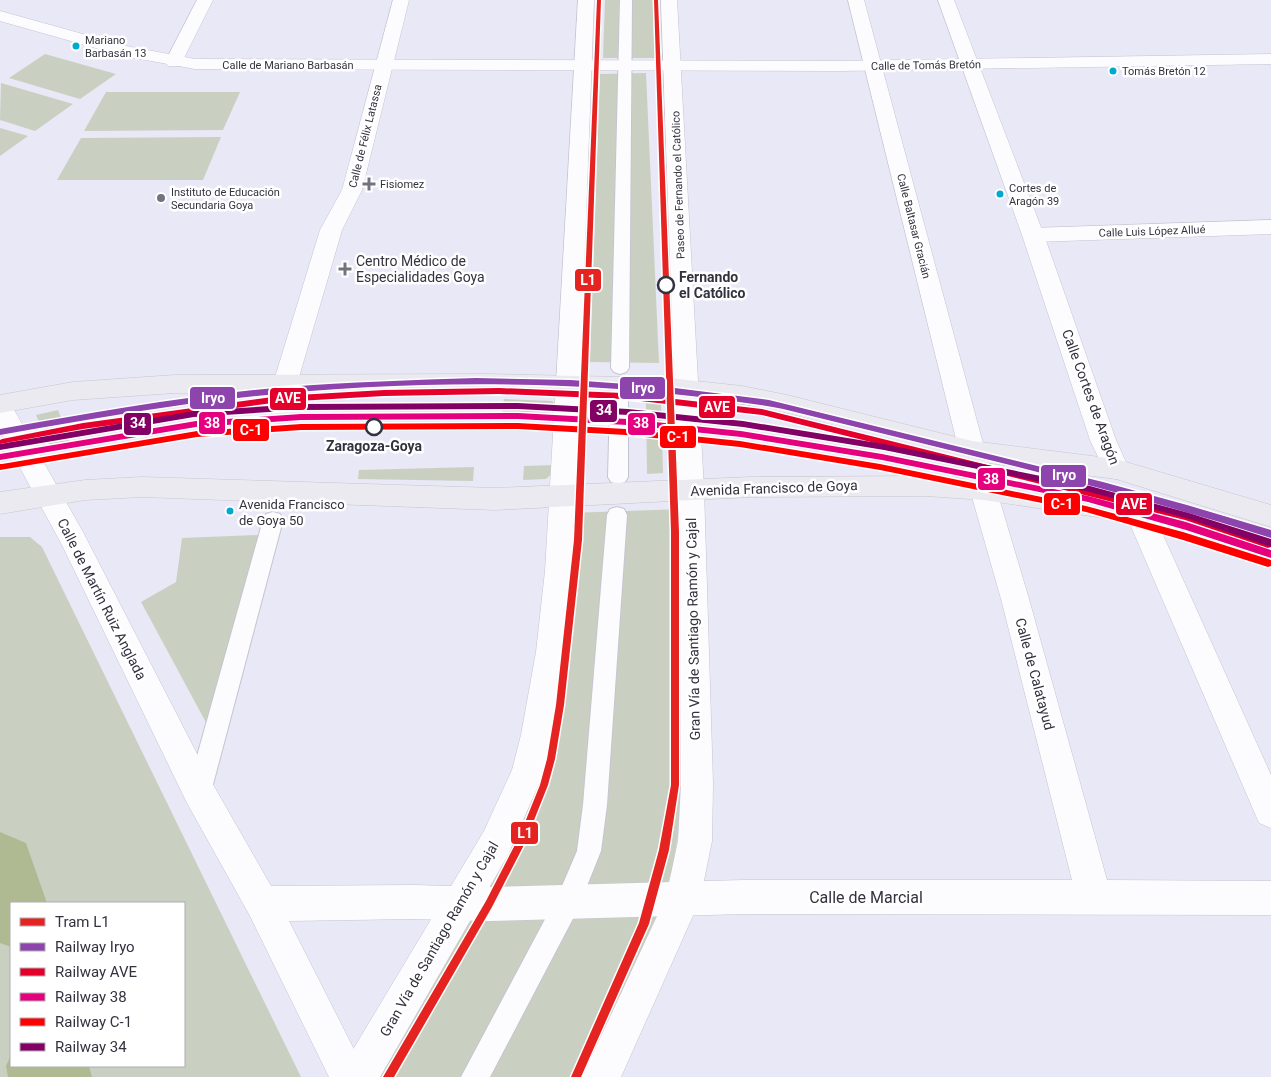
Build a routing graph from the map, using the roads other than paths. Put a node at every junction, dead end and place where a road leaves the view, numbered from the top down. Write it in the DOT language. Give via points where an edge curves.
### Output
graph roads {
  1 [pos="205,0"];
  2 [pos="401,0"];
  3 [pos="586,0"];
  4 [pos="626,0"];
  5 [pos="668,0"];
  6 [pos="856,0"];
  7 [pos="946,0"];
  8 [pos="0,16"];
  9 [pos="1271,58"];
  10 [pos="174,62"];
  11 [pos="970,64"];
  12 [pos="383,65"];
  13 [pos="673,65"];
  14 [pos="873,65"];
  15 [pos="582,66"];
  16 [pos="625,66"];
  17 [pos="1271,227"];
  18 [pos="1034,235"];
  19 [pos="620,368"];
  20 [pos="286,384"];
  21 [pos="568,384"];
  22 [pos="686,389"];
  23 [pos="619,400"];
  24 [pos="0,404"];
  25 [pos="0,408"];
  26 [pos="972,451"];
  27 [pos="1116,469"];
  28 [pos="618,477"];
  29 [pos="691,490"];
  30 [pos="984,490"];
  31 [pos="47,496"];
  32 [pos="561,497"];
  33 [pos="0,503"];
  34 [pos="1140,514"];
  35 [pos="617,516"];
  36 [pos="1271,516"];
  37 [pos="273,520"];
  38 [pos="1271,556"];
  39 [pos="199,792"];
  40 [pos="1271,812"];
  41 [pos="1094,898"];
  42 [pos="1271,898"];
  43 [pos="683,900"];
  44 [pos="568,902"];
  45 [pos="262,904"];
  46 [pos="461,904"];
  47 [pos="349,1077"];
  48 [pos="359,1077"];
  49 [pos="475,1077"];
  50 [pos="600,1077"];
  1 -- 10 [label="street"];
  2 -- 12 [label="street, Calle de Félix Latassa"];
  3 -- 15 [label="street"];
  4 -- 16 [label="street"];
  5 -- 13 [label="street, Paseo de Fernando el Católico"];
  6 -- 14 [label="street, Calle Baltasar Gracián"];
  7 -- 11 [label="street, Calle Cortes de Aragón"];
  8 -- 10 [label="street, Calle de Mariano Barbasán"];
  9 -- 11 [label="street, Calle de Tomás Bretón"];
  10 -- 12 [label="street, Calle de Mariano Barbasán"];
  11 -- 14 [label="street, Calle de Tomás Bretón"];
  11 -- 18 [label="street, Calle Cortes de Aragón"];
  12 -- 15 [label="street, Calle de Mariano Barbasán"];
  12 -- 20 [label="street, Calle de Félix Latassa" via="352,190 331,230"];
  13 -- 14 [label="street, Calle de Tomás Bretón"];
  13 -- 16 [label="street, Calle de Tomás Bretón"];
  13 -- 22 [label="street, Paseo de Fernando el Católico"];
  14 -- 26 [label="street, Calle Baltasar Gracián"];
  15 -- 16 [label="street, Calle de Tomás Bretón"];
  15 -- 21 [label="street"];
  16 -- 19 [label="street"];
  17 -- 18 [label="street, Calle Luis López Allué"];
  18 -- 27 [label="street, Calle Cortes de Aragón"];
  20 -- 21 [label="main road"];
  20 -- 24 [label="main road" via="127,386 73,391"];
  21 -- 22 [label="main road"];
  21 -- 32 [label="street, Gran Vía de Santiago Ramón y Cajal"];
  22 -- 26 [label="main road" via="787,404"];
  22 -- 29 [label="street, Paseo de Fernando el Católico"];
  23 -- 28 [label="street"];
  25 -- 31 [label="street, Calle de Martín Ruiz Anglada"];
  26 -- 27 [label="main road"];
  26 -- 30 [label="street, Calle de Calatayud"];
  27 -- 34 [label="main road, Calle Cortes de Aragón"];
  27 -- 36 [label="main road"];
  29 -- 30 [label="main road, Avenida Francisco de Goya" via="869,485"];
  29 -- 32 [label="main road, Avenida Francisco de Goya"];
  29 -- 43 [label="street, Gran Vía de Santiago Ramón y Cajal" via="697,784 695,841"];
  30 -- 34 [label="main road, Avenida Francisco de Goya"];
  30 -- 41 [label="street, Calle de Calatayud" via="1016,599"];
  31 -- 32 [label="main road, Avenida Francisco de Goya" via="142,487 470,499"];
  31 -- 33 [label="main road, Avenida Francisco de Goya"];
  31 -- 39 [label="street, Calle de Martín Ruiz Anglada" via="73,540"];
  32 -- 46 [label="street, Gran Vía de Santiago Ramón y Cajal" via="559,571 551,652 528,772 496,843"];
  34 -- 38 [label="main road, Avenida Francisco de Goya"];
  34 -- 40 [label="street, Calle Cortes de Aragón"];
  35 -- 44 [label="street" via="595,806 589,851"];
  37 -- 39 [label="street"];
  39 -- 45 [label="street, Calle de Martín Ruiz Anglada"];
  41 -- 42 [label="street, Calle de Marcial"];
  41 -- 43 [label="street, Calle de Marcial" via="744,897"];
  43 -- 44 [label="street, Calle de Marcial"];
  43 -- 50 [label="street, Gran Vía de Santiago Ramón y Cajal"];
  44 -- 46 [label="street, Calle de Marcial"];
  44 -- 49 [label="street"];
  45 -- 46 [label="street"];
  45 -- 47 [label="street, Calle de Martín Ruiz Anglada"];
  46 -- 48 [label="street, Gran Vía de Santiago Ramón y Cajal"];
}
